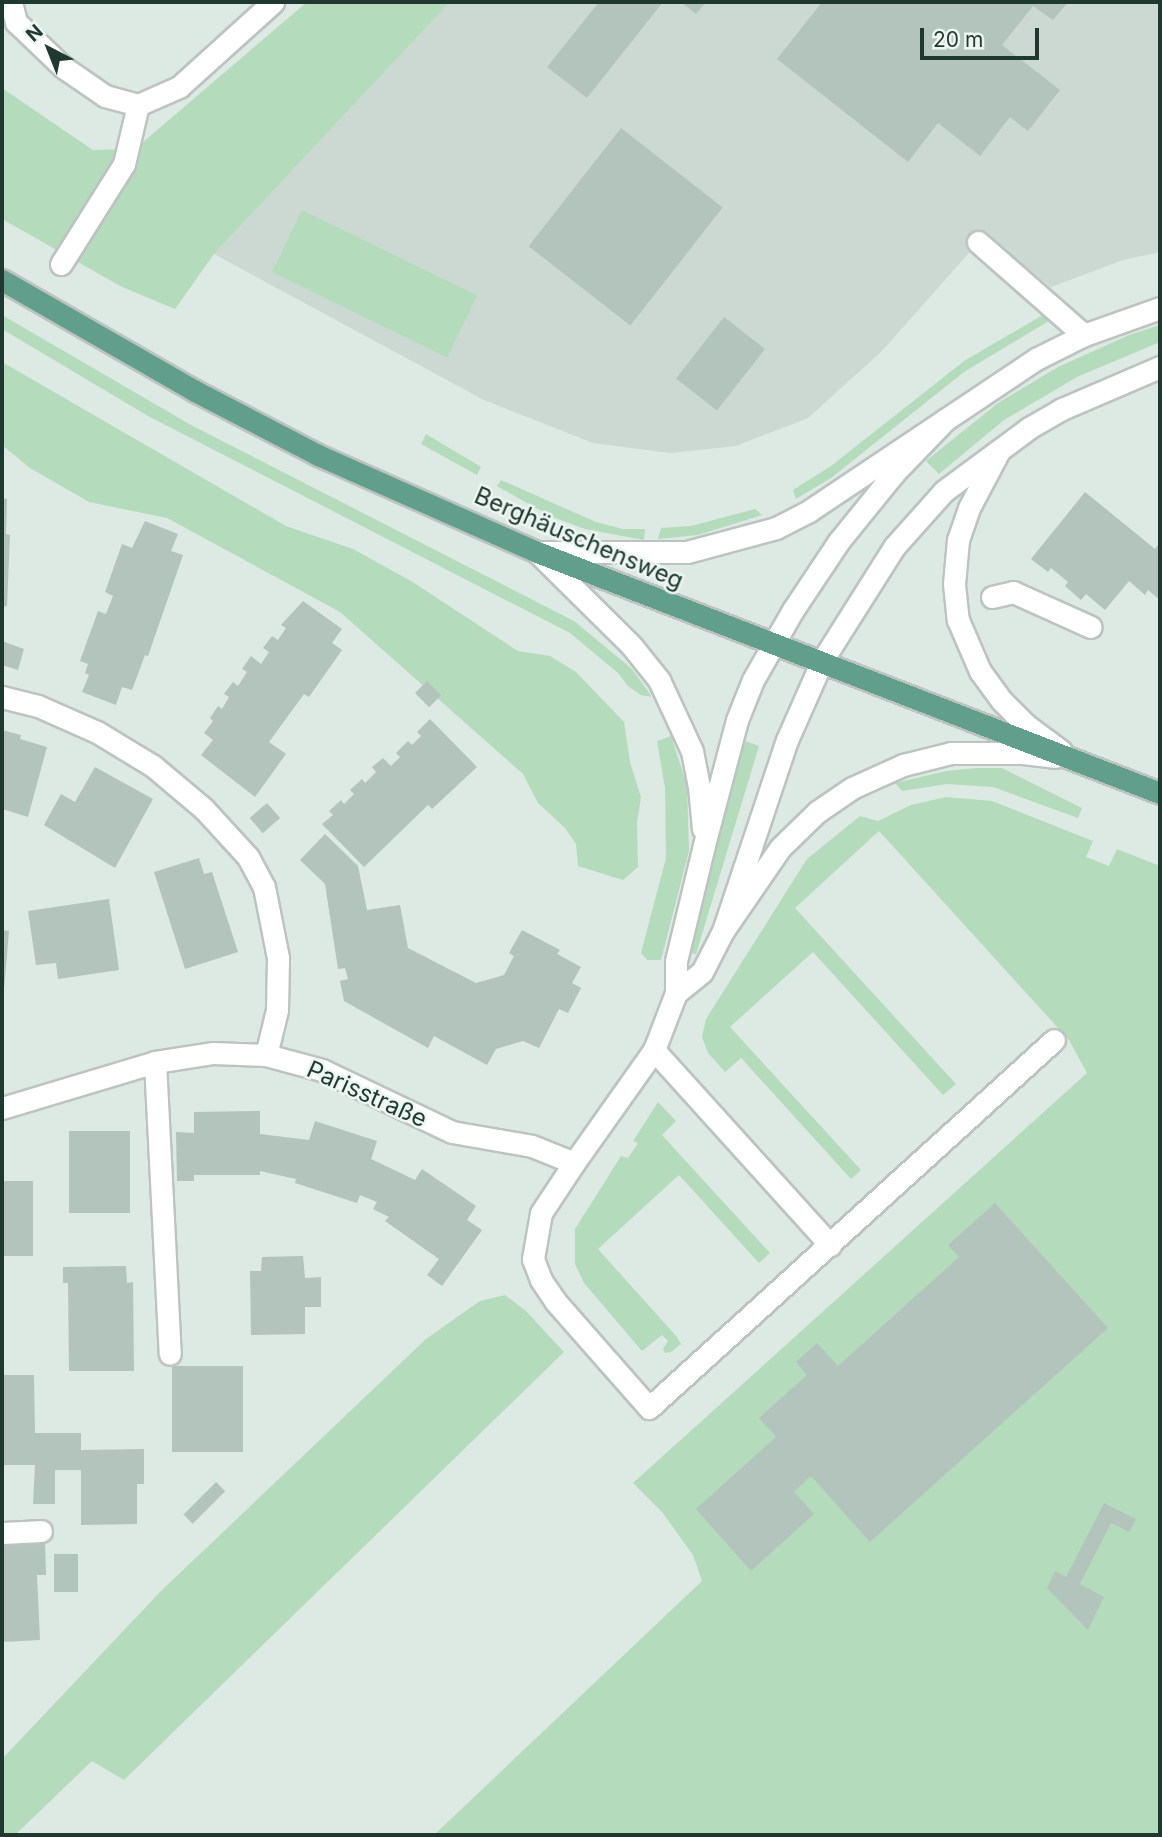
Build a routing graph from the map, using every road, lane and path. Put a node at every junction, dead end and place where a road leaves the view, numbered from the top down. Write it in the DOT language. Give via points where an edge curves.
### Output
graph roads {
  1 [pos="11,2"];
  2 [pos="274,2"];
  3 [pos="138,105"];
  4 [pos="978,242"];
  5 [pos="61,264"];
  6 [pos="2,280"];
  7 [pos="1160,308"];
  8 [pos="1084,335"];
  9 [pos="1160,367"];
  10 [pos="946,420"];
  11 [pos="1001,446"];
  12 [pos="537,552"];
  13 [pos="992,597"];
  14 [pos="1091,627"];
  15 [pos="774,643"];
  16 [pos="822,661"];
  17 [pos="2,697"];
  18 [pos="1072,759"];
  19 [pos="1160,793"];
  20 [pos="704,845"];
  21 [pos="723,931"];
  22 [pos="676,993"];
  23 [pos="1054,1040"];
  24 [pos="654,1050"];
  25 [pos="266,1055"];
  26 [pos="155,1062"];
  27 [pos="2,1108"];
  28 [pos="574,1163"];
  29 [pos="830,1245"];
  30 [pos="170,1354"];
  31 [pos="41,1531"];
  32 [pos="2,1533"];
  1 -- 3 [label="street" via="16,22 63,67 104,96"];
  2 -- 3 [label="street" via="179,87"];
  3 -- 5 [label="street" via="124,164"];
  4 -- 8 [label="street"];
  6 -- 12 [label="main road, Berghäuschensweg" via="195,391 318,455"];
  7 -- 8 [label="street"];
  8 -- 10 [label="street" via="1003,379"];
  9 -- 11 [label="street" via="1062,409"];
  10 -- 12 [label="street" via="809,511 756,536 687,552"];
  10 -- 15 [label="street" via="894,473 839,541"];
  11 -- 16 [label="street" via="944,491 894,547"];
  11 -- 18 [label="street" via="958,540 954,584 958,620 980,671 1002,701"];
  12 -- 15 [label="main road, Berghäuschensweg"];
  12 -- 20 [label="street" via="631,645 659,680 692,751"];
  13 -- 14 [label="street" via="1013,592"];
  15 -- 16 [label="main road, Berghäuschensweg"];
  15 -- 20 [label="street" via="737,720"];
  16 -- 18 [label="main road, Berghäuschensweg"];
  16 -- 21 [label="street" via="784,748"];
  17 -- 25 [label="street" via="38,706 97,732 153,766 204,809 248,857 264,887 278,958 277,1010"];
  18 -- 19 [label="main road, Berghäuschensweg"];
  18 -- 21 [label="street" via="1023,753 951,753 882,772 834,800 798,829 764,867"];
  20 -- 22 [label="street" via="676,961"];
  21 -- 22 [label="street" via="702,972"];
  22 -- 24 [label="street"];
  23 -- 29 [label="street"];
  24 -- 28 [label="street"];
  24 -- 29 [label="street"];
  25 -- 26 [label="street, Parisstraße" via="213,1053"];
  25 -- 28 [label="street, Parisstraße" via="321,1070 452,1132 532,1146"];
  26 -- 27 [label="street, Parisstraße"];
  26 -- 30 [label="street"];
  28 -- 29 [label="street" via="541,1213 533,1259 555,1301 649,1408"];
  31 -- 32 [label="street"];
}
